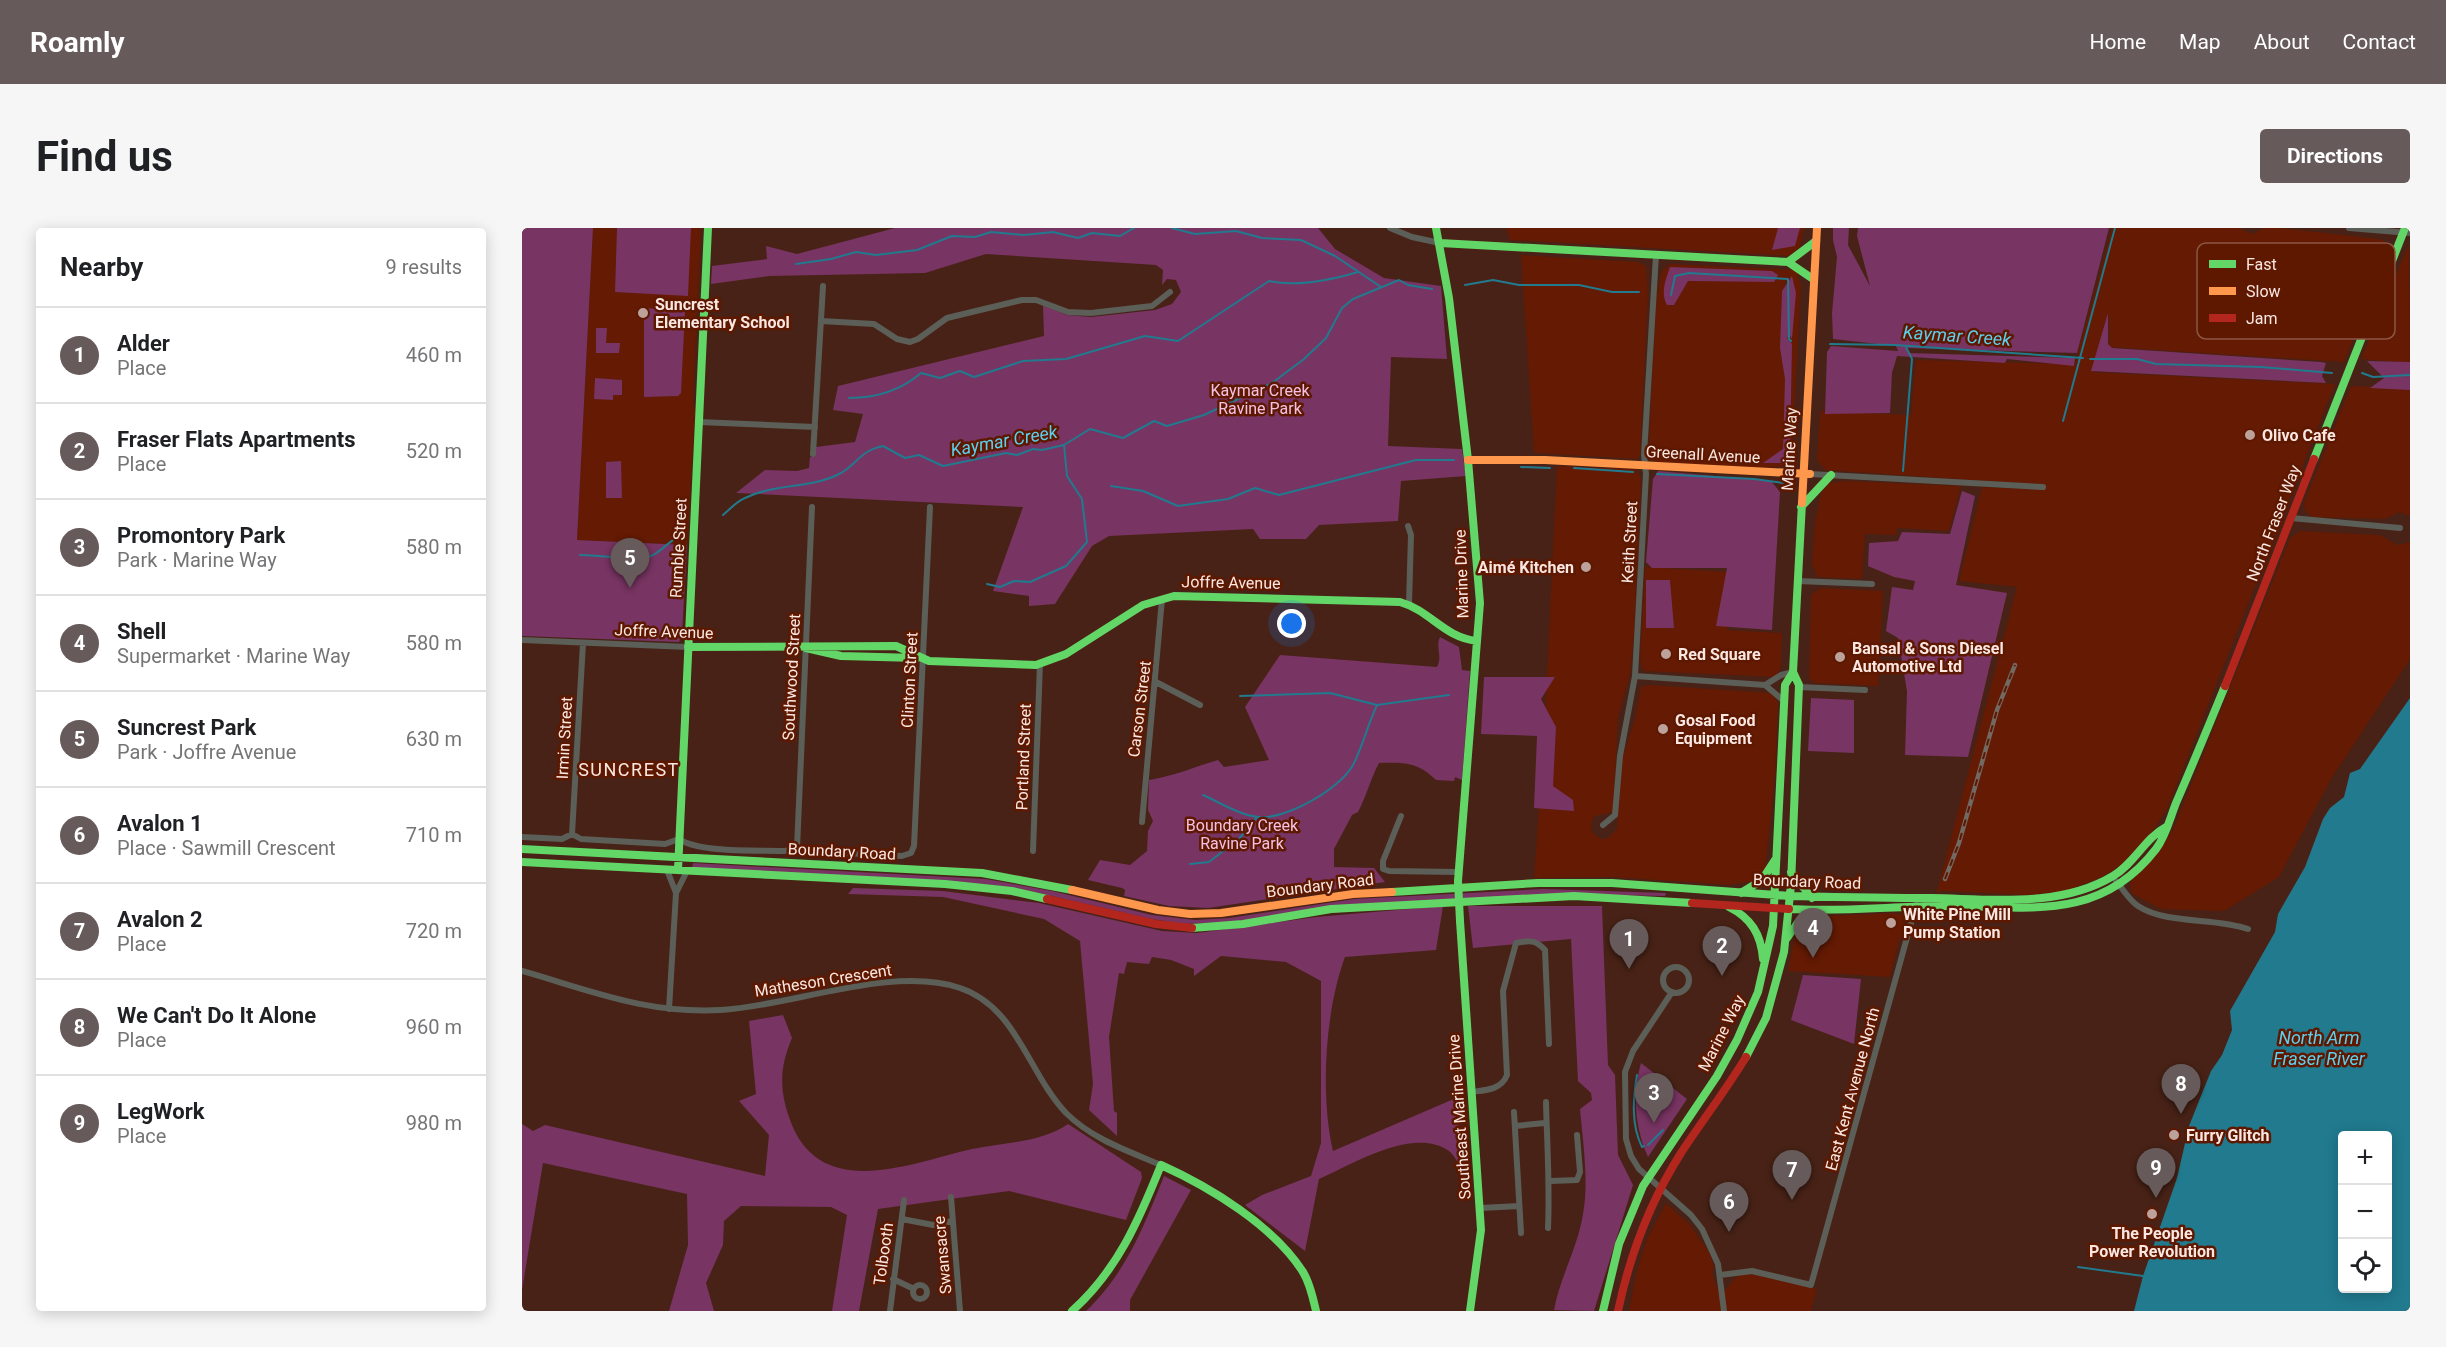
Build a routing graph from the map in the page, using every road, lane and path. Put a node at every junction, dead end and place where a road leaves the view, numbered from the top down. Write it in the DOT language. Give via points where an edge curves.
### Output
graph roads {
  1 [pos="708,228"];
  2 [pos="1390,228"];
  3 [pos="1436,228"];
  4 [pos="1816,228"];
  5 [pos="2349,228"];
  6 [pos="2406,231"];
  7 [pos="1816,241"];
  8 [pos="1440,243"];
  9 [pos="1656,255"];
  10 [pos="2395,258"];
  11 [pos="1788,262"];
  12 [pos="1813,279"];
  13 [pos="822,286"];
  14 [pos="1170,292"];
  15 [pos="820,321"];
  16 [pos="2363,339"];
  17 [pos="699,422"];
  18 [pos="814,427"];
  19 [pos="813,454"];
  20 [pos="1468,460"];
  21 [pos="1645,466"];
  22 [pos="1807,474"];
  23 [pos="1831,475"];
  24 [pos="2043,487"];
  25 [pos="812,507"];
  26 [pos="930,507"];
  27 [pos="1802,507"];
  28 [pos="2291,518"];
  29 [pos="1408,526"];
  30 [pos="2400,528"];
  31 [pos="1798,581"];
  32 [pos="1872,584"];
  33 [pos="1162,599"];
  34 [pos="1409,603"];
  35 [pos="522,640"];
  36 [pos="1477,641"];
  37 [pos="583,643"];
  38 [pos="688,648"];
  39 [pos="806,648"];
  40 [pos="921,658"];
  41 [pos="1041,664"];
  42 [pos="1793,672"];
  43 [pos="1635,676"];
  44 [pos="1156,682"];
  45 [pos="1765,685"];
  46 [pos="1799,687"];
  47 [pos="1865,690"];
  48 [pos="1785,702"];
  49 [pos="1200,705"];
  50 [pos="1401,816"];
  51 [pos="1142,822"];
  52 [pos="1604,825"];
  53 [pos="572,834"];
  54 [pos="522,837"];
  55 [pos="679,839"];
  56 [pos="797,848"];
  57 [pos="522,849"];
  58 [pos="1033,851"];
  59 [pos="911,853"];
  60 [pos="1777,855"];
  61 [pos="679,857"];
  62 [pos="522,862"];
  63 [pos="667,870"];
  64 [pos="683,871"];
  65 [pos="1791,872"];
  66 [pos="1458,876"];
  67 [pos="2115,881"];
  68 [pos="676,893"];
  69 [pos="1739,894"];
  70 [pos="1775,896"];
  71 [pos="1790,896"];
  72 [pos="1812,898"];
  73 [pos="1917,903"];
  74 [pos="1721,904"];
  75 [pos="1774,908"];
  76 [pos="1789,909"];
  77 [pos="1817,911"];
  78 [pos="1460,921"];
  79 [pos="2248,929"];
  80 [pos="1787,938"];
  81 [pos="1764,968"];
  82 [pos="522,971"];
  83 [pos="1672,992"];
  84 [pos="669,1009"];
  85 [pos="1549,1044"];
  86 [pos="1471,1092"];
  87 [pos="1546,1102"];
  88 [pos="1514,1112"];
  89 [pos="1545,1123"];
  90 [pos="1515,1126"];
  91 [pos="1577,1135"];
  92 [pos="1161,1165"];
  93 [pos="1648,1177"];
  94 [pos="1551,1181"];
  95 [pos="1660,1187"];
  96 [pos="951,1197"];
  97 [pos="904,1200"];
  98 [pos="1519,1206"];
  99 [pos="1480,1208"];
  100 [pos="902,1220"];
  101 [pos="952,1221"];
  102 [pos="1548,1228"];
  103 [pos="1521,1233"];
  104 [pos="1720,1275"];
  105 [pos="893,1279"];
  106 [pos="914,1289"];
  107 [pos="890,1311"];
  108 [pos="960,1311"];
  109 [pos="1072,1311"];
  110 [pos="1316,1311"];
  111 [pos="1470,1311"];
  112 [pos="1603,1311"];
  113 [pos="1618,1311"];
  114 [pos="1724,1311"];
  1 -- 17 [label="street, Rumble Street"];
  2 -- 8 [label="street"];
  3 -- 8 [label="street, Marine Drive"];
  4 -- 7 [label="street, Marine Way"];
  5 -- 6 [label="street"];
  6 -- 10 [label="street, North Fraser Way"];
  7 -- 11 [label="street"];
  7 -- 12 [label="street, Marine Way"];
  8 -- 9 [label="street"];
  8 -- 20 [label="street, Marine Drive"];
  9 -- 11 [label="street"];
  9 -- 21 [label="street, Keith Street"];
  11 -- 12 [label="street"];
  12 -- 22 [label="street, Marine Way"];
  13 -- 15 [label="street"];
  14 -- 15 [label="street" via="1152,306 1091,313 1068,312 1036,300 1022,300 947,318 910,342 897,339 874,324"];
  15 -- 18 [label="street"];
  16 -- 28 [label="street, North Fraser Way"];
  17 -- 18 [label="street"];
  17 -- 38 [label="street, Rumble Street"];
  18 -- 19 [label="street"];
  20 -- 21 [label="street, Greenall Avenue"];
  20 -- 36 [label="street, Marine Drive" via="1479,580"];
  21 -- 22 [label="street, Greenall Avenue"];
  21 -- 43 [label="street, Keith Street"];
  22 -- 23 [label="street, Greenall Avenue"];
  22 -- 27 [label="street, Marine Way"];
  23 -- 24 [label="street, Greenall Avenue"];
  23 -- 27 [label="street"];
  25 -- 39 [label="street, Southwood Street"];
  26 -- 40 [label="street, Clinton Street"];
  27 -- 31 [label="street, Marine Way"];
  28 -- 30 [label="street"];
  28 -- 67 [label="street, North Fraser Way" via="2166,827 2158,831"];
  29 -- 34 [label="street"];
  31 -- 32 [label="street"];
  31 -- 42 [label="street, Marine Way"];
  33 -- 34 [label="street, Joffre Avenue" via="1186,595"];
  33 -- 41 [label="street, Joffre Avenue" via="1143,605 1066,654"];
  33 -- 44 [label="street, Carson Street"];
  34 -- 36 [label="street" via="1454,638"];
  35 -- 37 [label="street, Joffre Avenue"];
  36 -- 66 [label="street, Marine Drive"];
  37 -- 38 [label="street, Joffre Avenue"];
  37 -- 53 [label="street, Irmin Street"];
  38 -- 39 [label="street, Joffre Avenue"];
  38 -- 55 [label="street, Rumble Street"];
  39 -- 40 [label="street, Joffre Avenue" via="896,646"];
  39 -- 56 [label="street, Southwood Street"];
  40 -- 41 [label="street, Joffre Avenue"];
  40 -- 59 [label="street, Clinton Street"];
  41 -- 58 [label="street, Portland Street"];
  42 -- 45 [label="street"];
  42 -- 46 [label="street, Marine Way"];
  42 -- 48 [label="street, Marine Way" via="1785,684"];
  43 -- 45 [label="street"];
  43 -- 52 [label="street, Keith Street" via="1620,756 1616,815"];
  44 -- 49 [label="street"];
  44 -- 51 [label="street, Carson Street"];
  45 -- 48 [label="street"];
  46 -- 47 [label="street"];
  46 -- 65 [label="street, Marine Way"];
  48 -- 60 [label="street, Marine Way"];
  50 -- 66 [label="street" via="1383,869"];
  53 -- 54 [label="street, Boundary Road" via="562,838"];
  53 -- 55 [label="street, Boundary Road" via="581,839 665,844"];
  55 -- 56 [label="street, Boundary Road" via="690,846 785,851"];
  55 -- 61 [label="street, Rumble Street"];
  56 -- 59 [label="street, Boundary Road" via="902,856"];
  57 -- 61 [label="street, Boundary Road"];
  60 -- 69 [label="street" via="1768,875"];
  60 -- 70 [label="street, Marine Way"];
  61 -- 64 [label="street, Rumble Street"];
  61 -- 69 [label="street, Boundary Road" via="982,873 1190,914 1342,895 1538,884 1612,883"];
  62 -- 63 [label="street, Boundary Road"];
  63 -- 64 [label="street, Boundary Road"];
  63 -- 68 [label="street"];
  64 -- 68 [label="street"];
  64 -- 74 [label="street, Boundary Road" via="1012,891 1156,924 1195,927 1244,924 1331,909 1574,896"];
  65 -- 71 [label="street, Marine Way"];
  65 -- 72 [label="street"];
  66 -- 78 [label="street, Marine Drive, bridge"];
  67 -- 73 [label="street, Boundary Road" via="2040,899"];
  67 -- 79 [label="street" via="2137,905 2150,911"];
  68 -- 84 [label="street"];
  69 -- 70 [label="street, Boundary Road"];
  70 -- 71 [label="street, Boundary Road"];
  70 -- 75 [label="street, Marine Way"];
  71 -- 72 [label="street, Boundary Road"];
  71 -- 76 [label="street, Marine Way"];
  72 -- 73 [label="street, Boundary Road"];
  73 -- 77 [label="street, Boundary Road"];
  73 -- 104 [label="street, East Kent Avenue North" via="1811,1285 1752,1271"];
  74 -- 75 [label="street, Boundary Road"];
  74 -- 81 [label="street" via="1741,913 1755,926 1763,949"];
  75 -- 76 [label="street, Boundary Road"];
  75 -- 81 [label="street, Marine Way"];
  76 -- 77 [label="street, Boundary Road"];
  76 -- 80 [label="street, Marine Way"];
  77 -- 80 [label="street" via="1799,921"];
  78 -- 86 [label="street, Southeast Marine Drive"];
  80 -- 95 [label="street, Marine Way" via="1774,995 1756,1040"];
  81 -- 93 [label="street, Marine Way" via="1737,1040"];
  82 -- 84 [label="street, Matheson Crescent" via="599,996"];
  83 -- 83 [label="street" via="1681,992 1688,982 1688,974 1678,967 1669,968 1662,979 1665,988"];
  83 -- 93 [label="street" via="1633,1051 1625,1072 1626,1139 1631,1156"];
  84 -- 92 [label="street, Matheson Crescent" via="756,1007 896,983 959,987 982,998 1001,1014 1053,1097 1078,1124"];
  85 -- 86 [label="street" via="1545,950 1530,940 1516,943 1503,991 1508,1075 1493,1089"];
  86 -- 99 [label="street, Southeast Marine Drive"];
  87 -- 89 [label="street"];
  88 -- 90 [label="street"];
  89 -- 90 [label="street"];
  89 -- 94 [label="street"];
  90 -- 98 [label="street"];
  91 -- 94 [label="street" via="1577,1180"];
  92 -- 109 [label="street" via="1117,1263 1087,1300"];
  92 -- 110 [label="street, Matheson Crescent" via="1203,1185 1284,1248 1303,1273"];
  93 -- 95 [label="street"];
  93 -- 112 [label="street, Marine Way" via="1618,1244"];
  94 -- 102 [label="street"];
  95 -- 104 [label="street" via="1702,1229 1713,1248"];
  95 -- 113 [label="street, Marine Way" via="1636,1238"];
  96 -- 101 [label="street, Swansacre"];
  97 -- 100 [label="street, Tolbooth"];
  98 -- 99 [label="street"];
  98 -- 103 [label="street"];
  99 -- 111 [label="street, Southeast Marine Drive" via="1480,1252"];
  100 -- 101 [label="street" via="933,1225"];
  100 -- 105 [label="street, Tolbooth"];
  101 -- 108 [label="street, Swansacre"];
  104 -- 114 [label="street"];
  105 -- 106 [label="street"];
  105 -- 107 [label="street, Tolbooth"];
}
